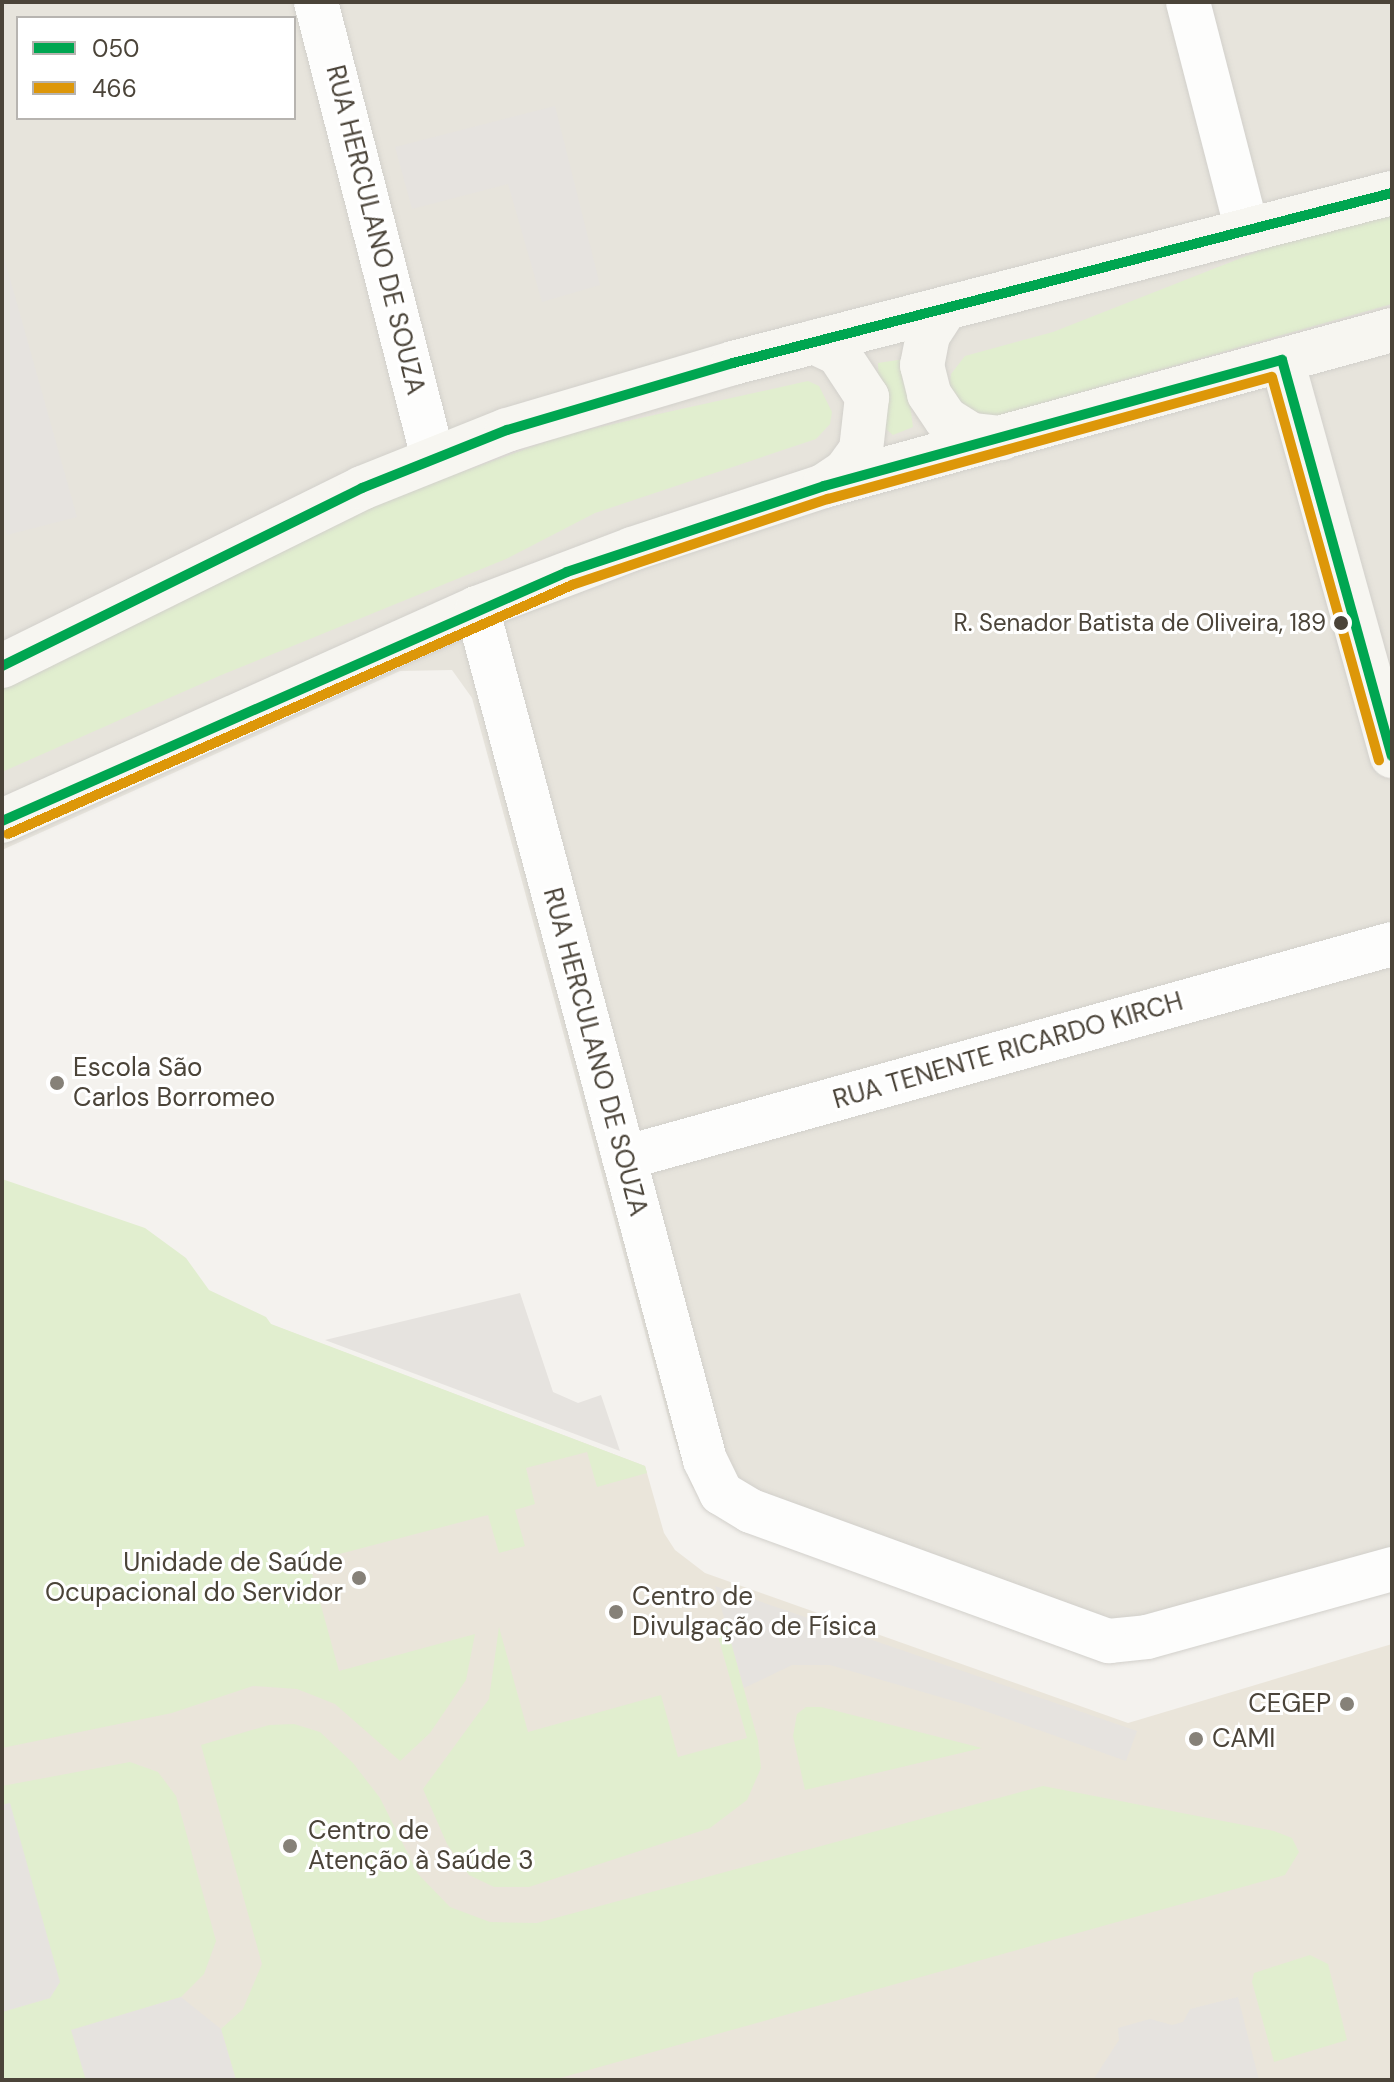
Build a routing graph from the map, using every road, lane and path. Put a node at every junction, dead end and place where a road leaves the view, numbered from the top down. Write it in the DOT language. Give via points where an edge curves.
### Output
graph roads {
  1 [pos="316,2"];
  2 [pos="1188,2"];
  3 [pos="1392,193"];
  4 [pos="1247,230"];
  5 [pos="945,309"];
  6 [pos="1392,330"];
  7 [pos="814,342"];
  8 [pos="1282,360"];
  9 [pos="1002,438"];
  10 [pos="433,458"];
  11 [pos="824,486"];
  12 [pos="477,608"];
  13 [pos="2,666"];
  14 [pos="1392,756"];
  15 [pos="2,821"];
  16 [pos="1392,944"];
  17 [pos="624,1158"];
  18 [pos="1392,1569"];
  1 -- 10 [label="street, RUA HERCULANO DE SOUZA"];
  2 -- 4 [label="street"];
  3 -- 4 [label="main road"];
  4 -- 5 [label="main road"];
  5 -- 7 [label="main road"];
  5 -- 9 [label="main road" via="928,335 922,365 929,394 946,419 972,435"];
  6 -- 8 [label="main road"];
  7 -- 10 [label="main road" via="598,401"];
  7 -- 11 [label="main road" via="838,353 856,373 867,397 861,450 846,471"];
  8 -- 9 [label="main road"];
  8 -- 14 [label="main road"];
  9 -- 11 [label="main road"];
  10 -- 13 [label="main road"];
  11 -- 12 [label="main road" via="632,549"];
  12 -- 15 [label="main road"];
  12 -- 17 [label="street, RUA HERCULANO DE SOUZA"];
  16 -- 17 [label="street, RUA TENENTE RICARDO KIRCH"];
  17 -- 18 [label="street, RUA HERCULANO DE SOUZA" via="705,1460 721,1493 751,1511 1109,1641 1147,1637"];
}
